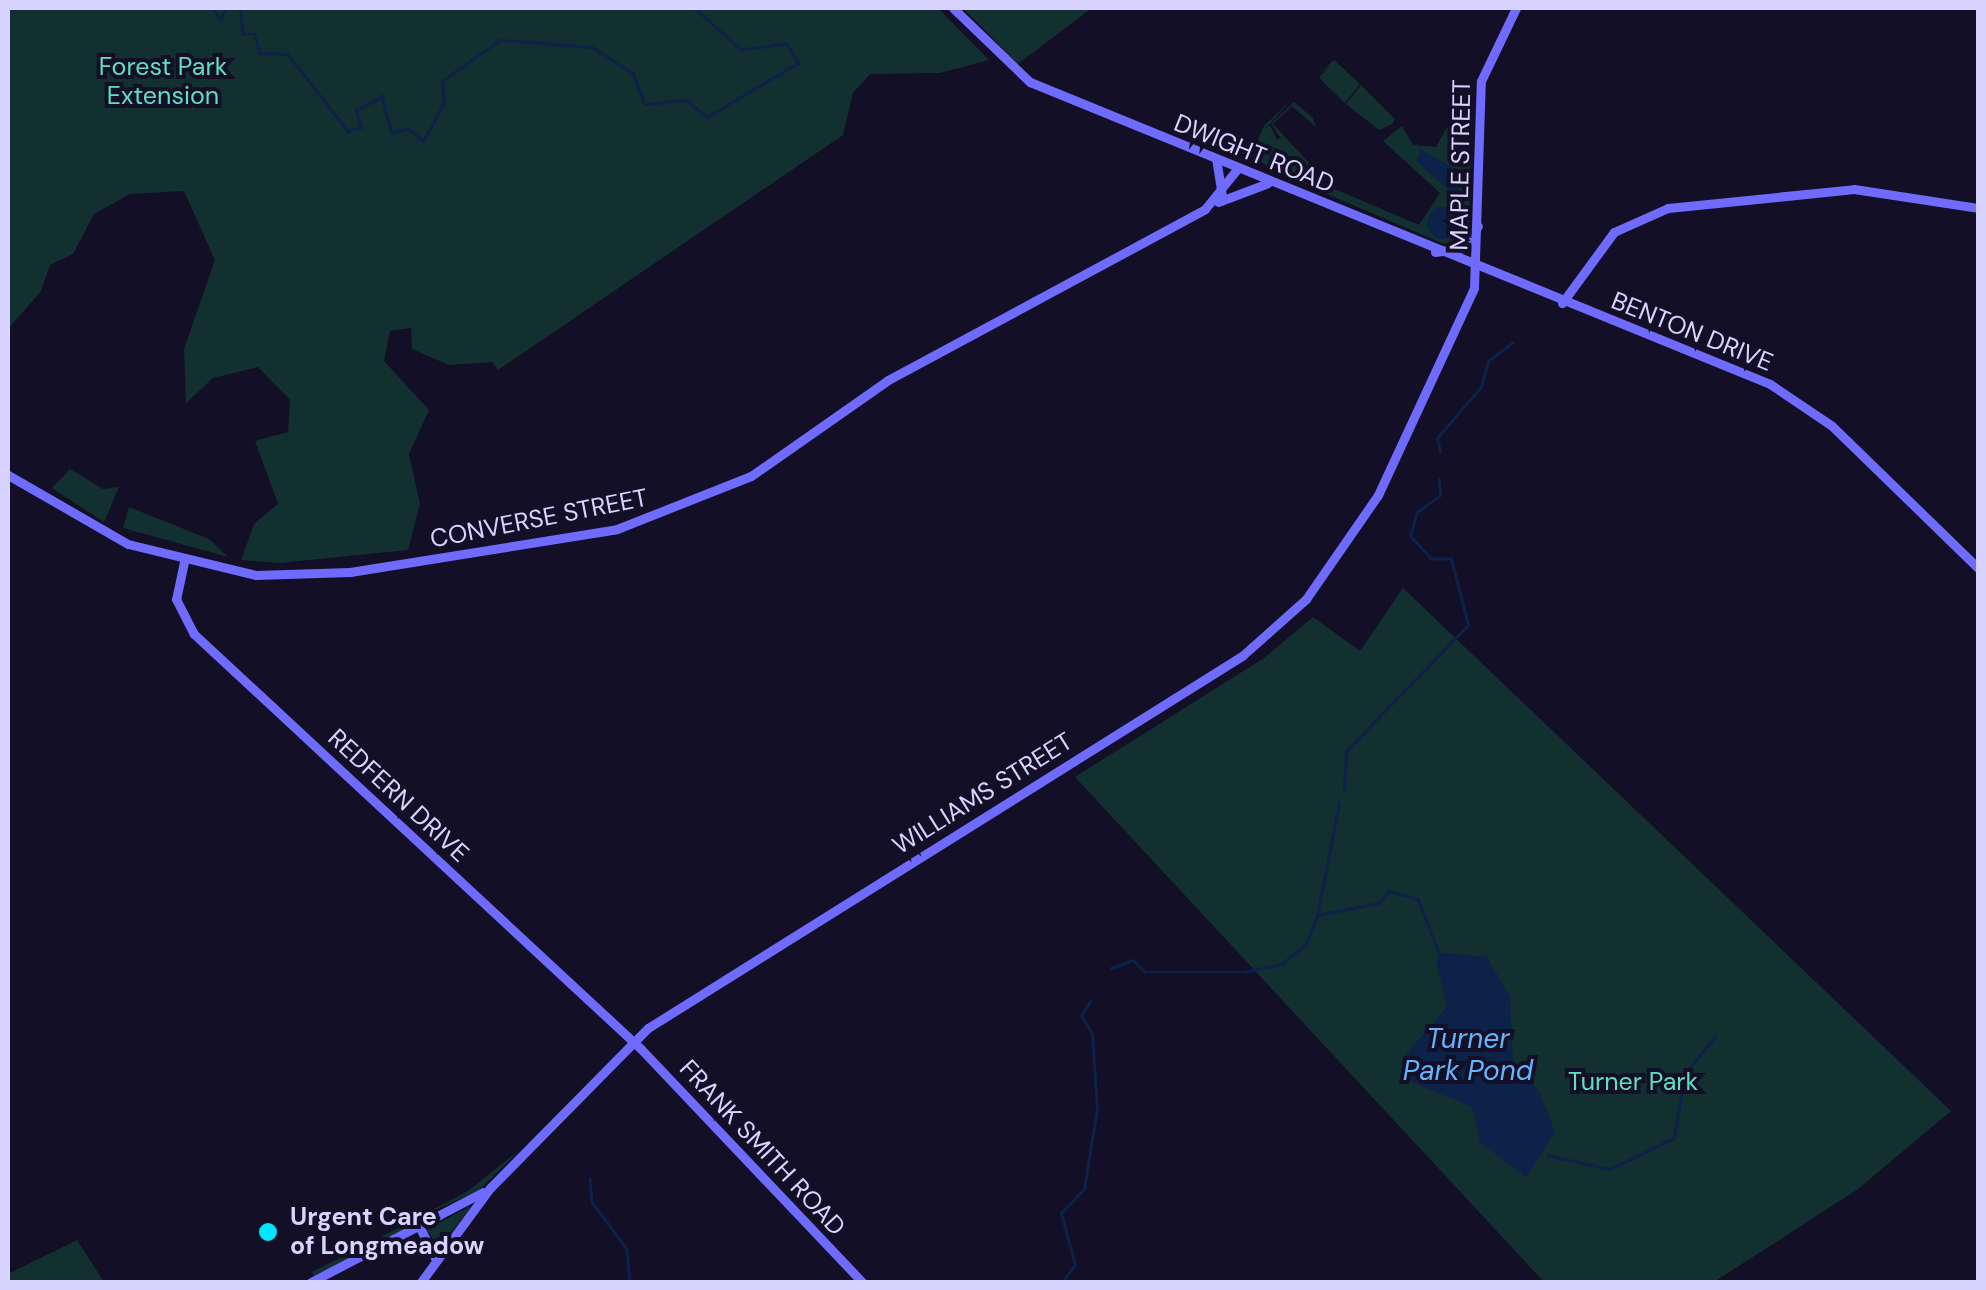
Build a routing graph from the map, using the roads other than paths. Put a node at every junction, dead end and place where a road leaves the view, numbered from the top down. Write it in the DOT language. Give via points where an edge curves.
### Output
graph roads {
  1 [pos="953,8"];
  2 [pos="1516,8"];
  3 [pos="1216,158"];
  4 [pos="1238,168"];
  5 [pos="1271,183"];
  6 [pos="1222,194"];
  7 [pos="1213,204"];
  8 [pos="1978,208"];
  9 [pos="1480,224"];
  10 [pos="1432,252"];
  11 [pos="1479,272"];
  12 [pos="1562,304"];
  13 [pos="8,475"];
  14 [pos="184,562"];
  15 [pos="1978,568"];
  16 [pos="632,1042"];
  17 [pos="490,1188"];
  18 [pos="420,1228"];
  19 [pos="436,1259"];
  20 [pos="312,1282"];
  21 [pos="421,1282"];
  22 [pos="862,1282"];
  1 -- 3 [label="main road, DWIGHT ROAD" via="1020,77"];
  2 -- 9 [label="main road, MAPLE STREET" via="1481,81"];
  3 -- 4 [label="main road, DWIGHT ROAD"];
  3 -- 6 [label="main road"];
  4 -- 5 [label="main road, DWIGHT ROAD"];
  4 -- 6 [label="main road, CONVERSE STREET"];
  5 -- 7 [label="main road"];
  5 -- 10 [label="main road, DWIGHT ROAD"];
  6 -- 7 [label="main road, CONVERSE STREET"];
  7 -- 14 [label="main road, CONVERSE STREET" via="888,380 742,481 658,517 334,574"];
  8 -- 12 [label="main road" via="1854,188 1668,208 1614,232"];
  9 -- 10 [label="main road" via="1462,248"];
  9 -- 11 [label="main road, MAPLE STREET"];
  10 -- 11 [label="main road, DWIGHT ROAD"];
  11 -- 12 [label="main road, DWIGHT ROAD"];
  11 -- 16 [label="main road, WILLIAMS STREET" via="1378,495 1276,630"];
  12 -- 15 [label="main road, BENTON DRIVE" via="1787,394"];
  13 -- 14 [label="main road, CONVERSE STREET" via="111,536"];
  14 -- 16 [label="main road, REDFERN DRIVE" via="176,599 194,634"];
  16 -- 17 [label="main road, WILLIAMS STREET"];
  16 -- 22 [label="main road, FRANK SMITH ROAD"];
  17 -- 18 [label="main road"];
  17 -- 19 [label="main road, WILLIAMS STREET"];
  18 -- 19 [label="main road"];
  18 -- 20 [label="main road"];
  19 -- 21 [label="main road, WILLIAMS STREET"];
}
